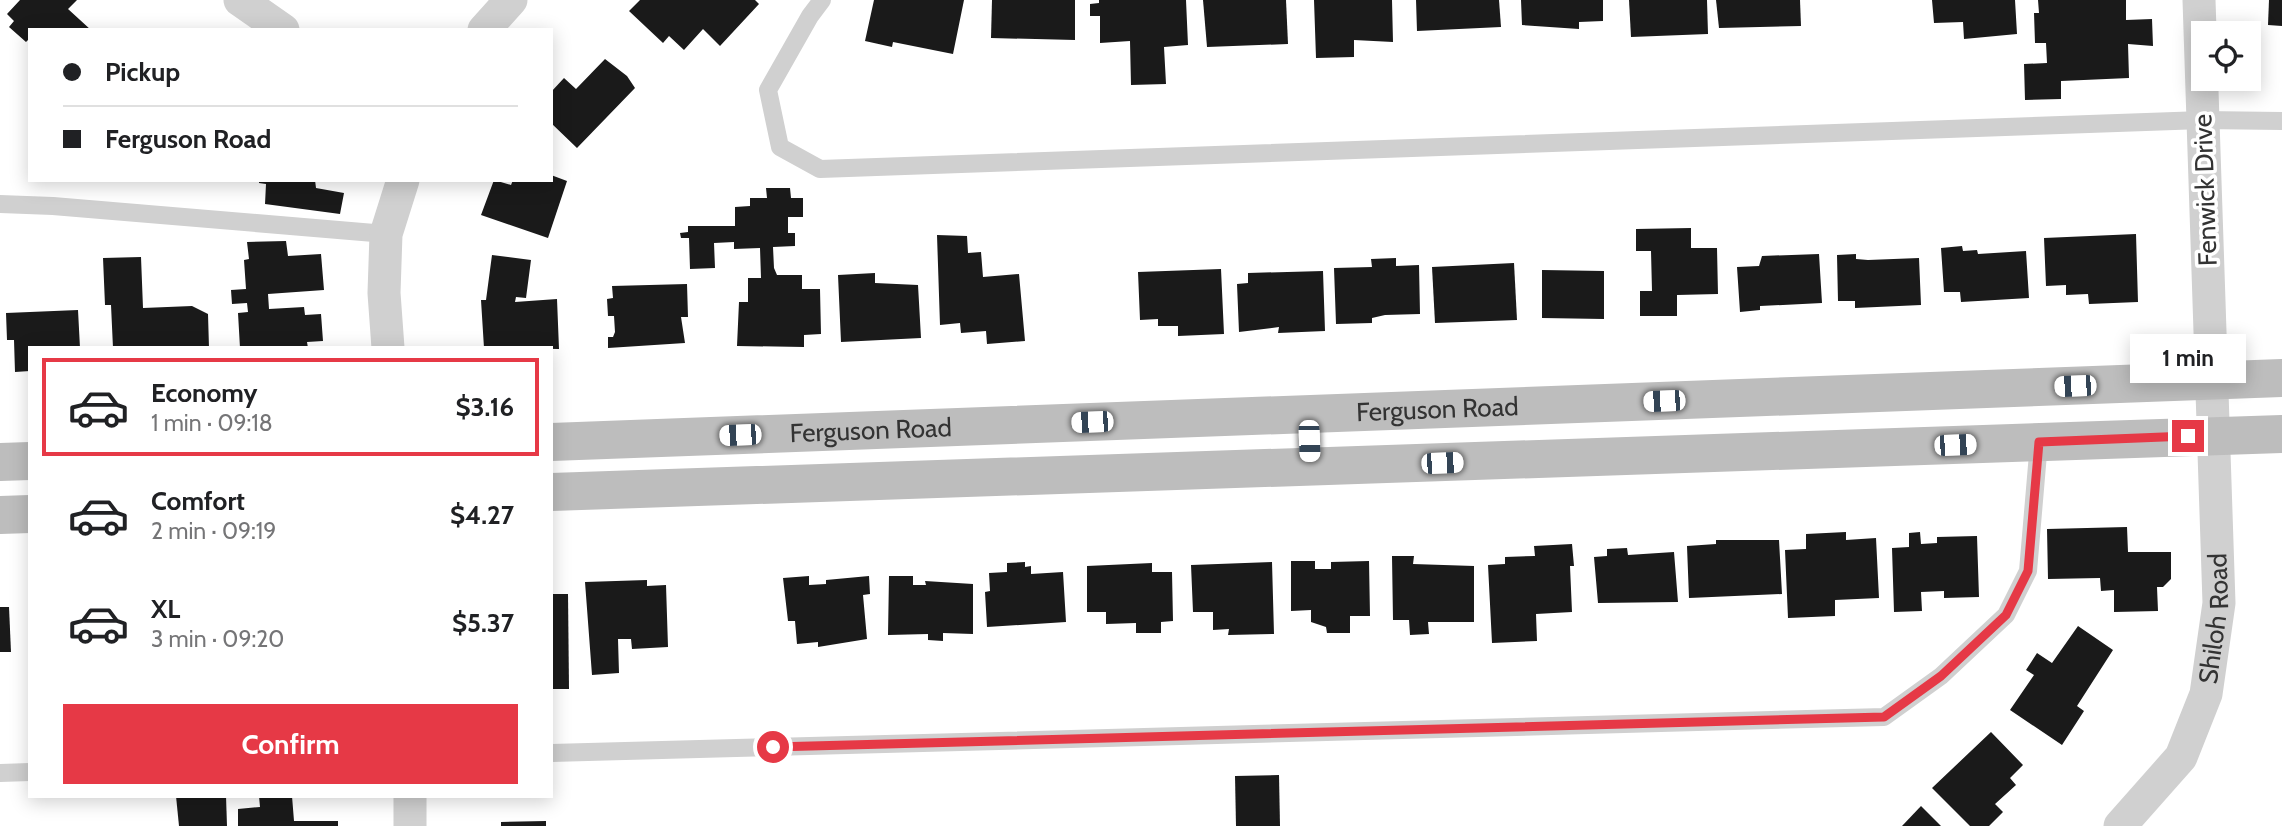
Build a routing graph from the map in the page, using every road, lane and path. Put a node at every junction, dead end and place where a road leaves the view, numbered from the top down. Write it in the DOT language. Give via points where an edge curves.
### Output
graph roads {
  1 [pos="240,0"];
  2 [pos="511,0"];
  3 [pos="822,0"];
  4 [pos="2199,0"];
  5 [pos="280,28"];
  6 [pos="486,28"];
  7 [pos="2203,120"];
  8 [pos="2282,121"];
  9 [pos="402,182"];
  10 [pos="0,204"];
  11 [pos="386,234"];
  12 [pos="388,346"];
  13 [pos="2282,378"];
  14 [pos="2212,381"];
  15 [pos="1308,414"];
  16 [pos="2282,434"];
  17 [pos="2213,436"];
  18 [pos="553,442"];
  19 [pos="2039,442"];
  20 [pos="28,461"];
  21 [pos="0,462"];
  22 [pos="1310,467"];
  23 [pos="553,492"];
  24 [pos="28,513"];
  25 [pos="0,515"];
  26 [pos="553,753"];
  27 [pos="28,772"];
  28 [pos="0,774"];
  29 [pos="410,798"];
  30 [pos="2124,825"];
  31 [pos="410,826"];
  1 -- 5 [label="street"];
  2 -- 6 [label="street"];
  3 -- 7 [label="lane" via="768,90 779,147 820,169"];
  4 -- 7 [label="street, Fenwick Drive"];
  7 -- 8 [label="lane"];
  7 -- 14 [label="street, Fenwick Drive"];
  9 -- 11 [label="street"];
  10 -- 11 [label="lane"];
  11 -- 12 [label="street"];
  13 -- 14 [label="main road, Ferguson Road"];
  14 -- 15 [label="main road, Ferguson Road"];
  14 -- 17 [label="street, Shiloh Road"];
  15 -- 18 [label="main road, Ferguson Road"];
  15 -- 22 [label="main road"];
  16 -- 17 [label="main road, Ferguson Road"];
  17 -- 19 [label="main road, Ferguson Road"];
  17 -- 30 [label="street, Shiloh Road" via="2219,603 2206,694 2181,757"];
  19 -- 22 [label="main road, Ferguson Road"];
  19 -- 26 [label="lane" via="2028,571 2006,615 1941,676 1884,717"];
  20 -- 21 [label="main road"];
  22 -- 23 [label="main road, Ferguson Road"];
  24 -- 25 [label="main road"];
  27 -- 28 [label="lane"];
  29 -- 31 [label="street"];
}
